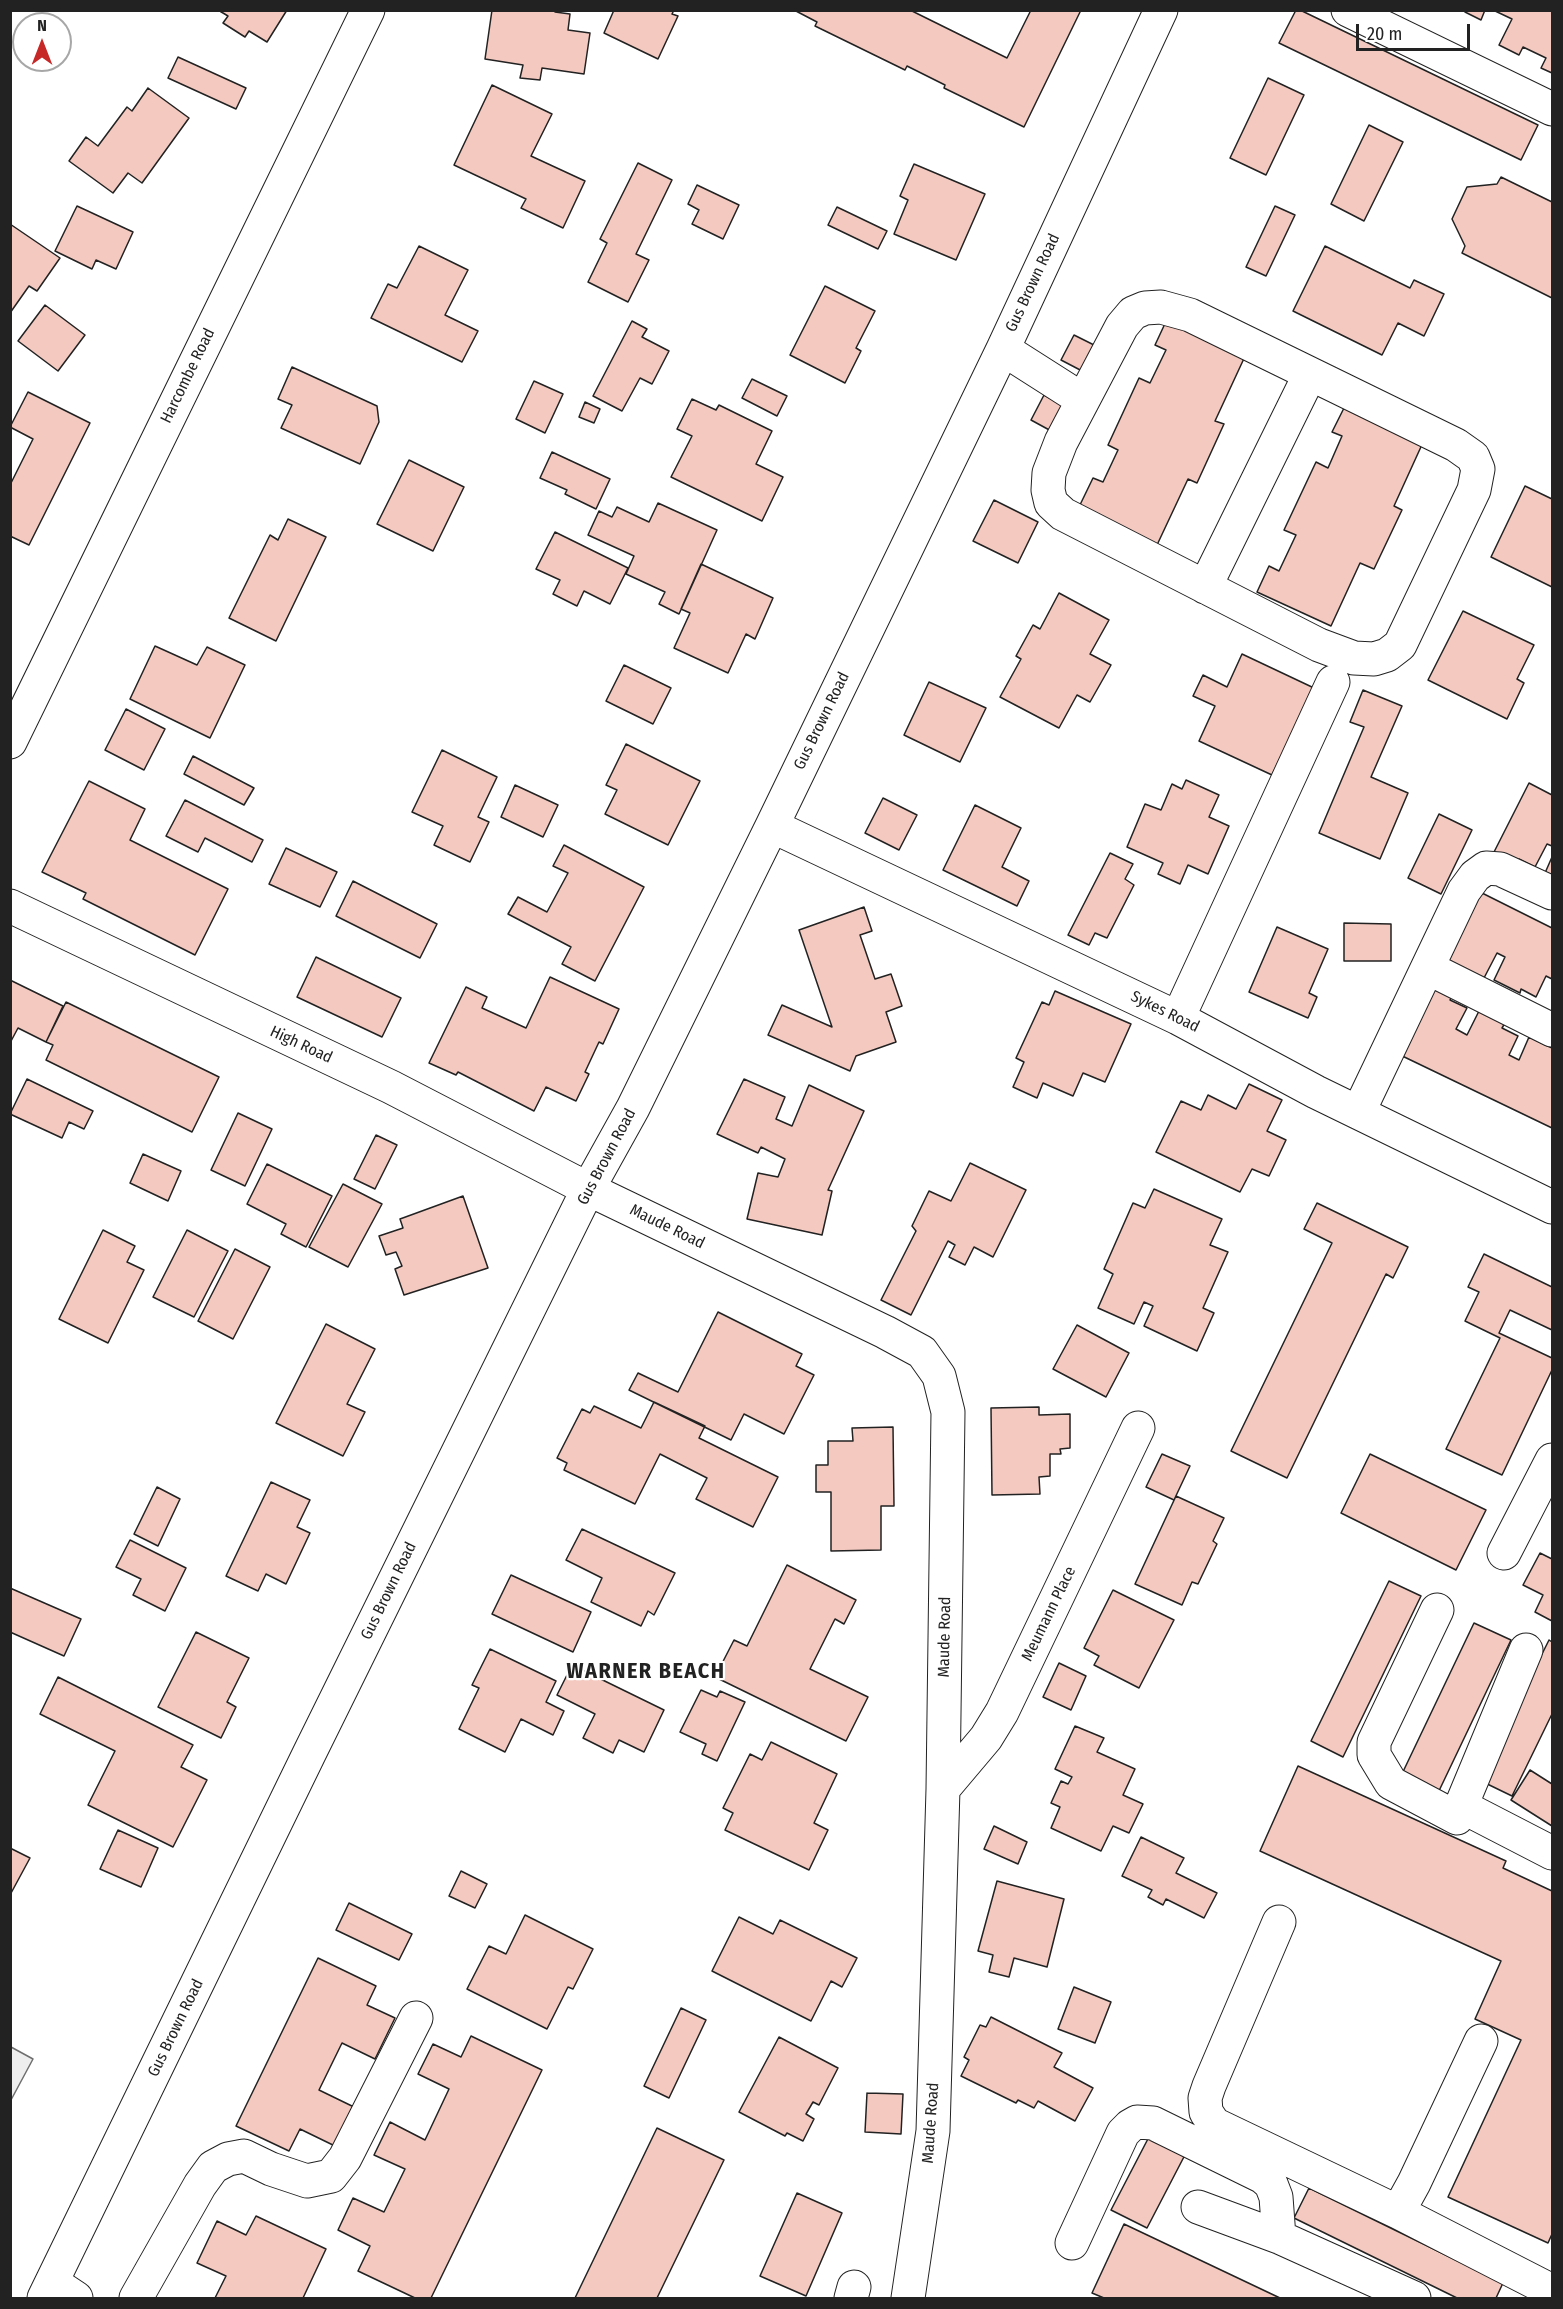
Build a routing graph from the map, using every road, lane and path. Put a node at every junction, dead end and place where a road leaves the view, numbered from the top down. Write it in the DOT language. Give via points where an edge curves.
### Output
graph roads {
  1 [pos="368,10"];
  2 [pos="1161,10"];
  3 [pos="1348,10"];
  4 [pos="1552,109"];
  5 [pos="1003,349"];
  6 [pos="1310,374"];
  7 [pos="1083,400"];
  8 [pos="1205,587"];
  9 [pos="1333,682"];
  10 [pos="10,742"];
  11 [pos="772,826"];
  12 [pos="1552,893"];
  13 [pos="10,906"];
  14 [pos="1428,968"];
  15 [pos="1178,1018"];
  16 [pos="1552,1030"];
  17 [pos="1359,1112"];
  18 [pos="588,1190"];
  19 [pos="1552,1207"];
  20 [pos="1138,1428"];
  21 [pos="1552,1460"];
  22 [pos="1504,1553"];
  23 [pos="1437,1610"];
  24 [pos="1526,1650"];
  25 [pos="943,1789"];
  26 [pos="1461,1806"];
  27 [pos="1552,1853"];
  28 [pos="1279,1922"];
  29 [pos="416,2018"];
  30 [pos="1481,2041"];
  31 [pos="1198,2207"];
  32 [pos="1398,2212"];
  33 [pos="1279,2237"];
  34 [pos="1072,2243"];
  35 [pos="1552,2291"];
  36 [pos="57,2293"];
  37 [pos="136,2298"];
  38 [pos="908,2298"];
  39 [pos="1414,2298"];
  1 -- 10 [label="street, Harcombe Road"];
  2 -- 5 [label="street, Gus Brown Road"];
  3 -- 4 [label="street"];
  5 -- 7 [label="street"];
  5 -- 11 [label="street, Gus Brown Road"];
  6 -- 7 [label="street" via="1190,315 1161,306 1133,314 1122,326"];
  6 -- 8 [label="street"];
  6 -- 8 [label="street" via="1456,445 1473,457 1478,469 1474,490 1400,645 1374,659 1354,658 1318,645"];
  7 -- 8 [label="street" via="1049,473 1051,503 1063,514"];
  9 -- 15 [label="street"];
  11 -- 15 [label="street, Sykes Road"];
  11 -- 18 [label="street, Gus Brown Road" via="633,1108"];
  12 -- 14 [label="street" via="1500,869 1486,868 1464,891"];
  13 -- 18 [label="street, High Road" via="391,1087"];
  14 -- 16 [label="street"];
  14 -- 17 [label="street"];
  15 -- 17 [label="street, Sykes Road"];
  17 -- 19 [label="street, Sykes Road"];
  18 -- 25 [label="street, Maude Road" via="922,1352 939,1376 948,1412"];
  18 -- 36 [label="street, Gus Brown Road" via="304,1764"];
  20 -- 25 [label="street, Meumann Place" via="1002,1712 986,1738"];
  21 -- 22 [label="street"];
  23 -- 26 [label="street" via="1374,1742 1374,1755 1391,1783 1457,1818"];
  24 -- 26 [label="street"];
  25 -- 38 [label="street, Maude Road" via="933,2131"];
  26 -- 27 [label="street"];
  28 -- 32 [label="street" via="1205,2098 1206,2112 1214,2124"];
  29 -- 37 [label="street" via="345,2158 331,2176 307,2181 244,2156 213,2168"];
  30 -- 32 [label="street"];
  31 -- 33 [label="street"];
  32 -- 35 [label="street"];
  33 -- 34 [label="street" via="1276,2197 1263,2177 1153,2123 1137,2122 1123,2133"];
  33 -- 39 [label="street"];
}
